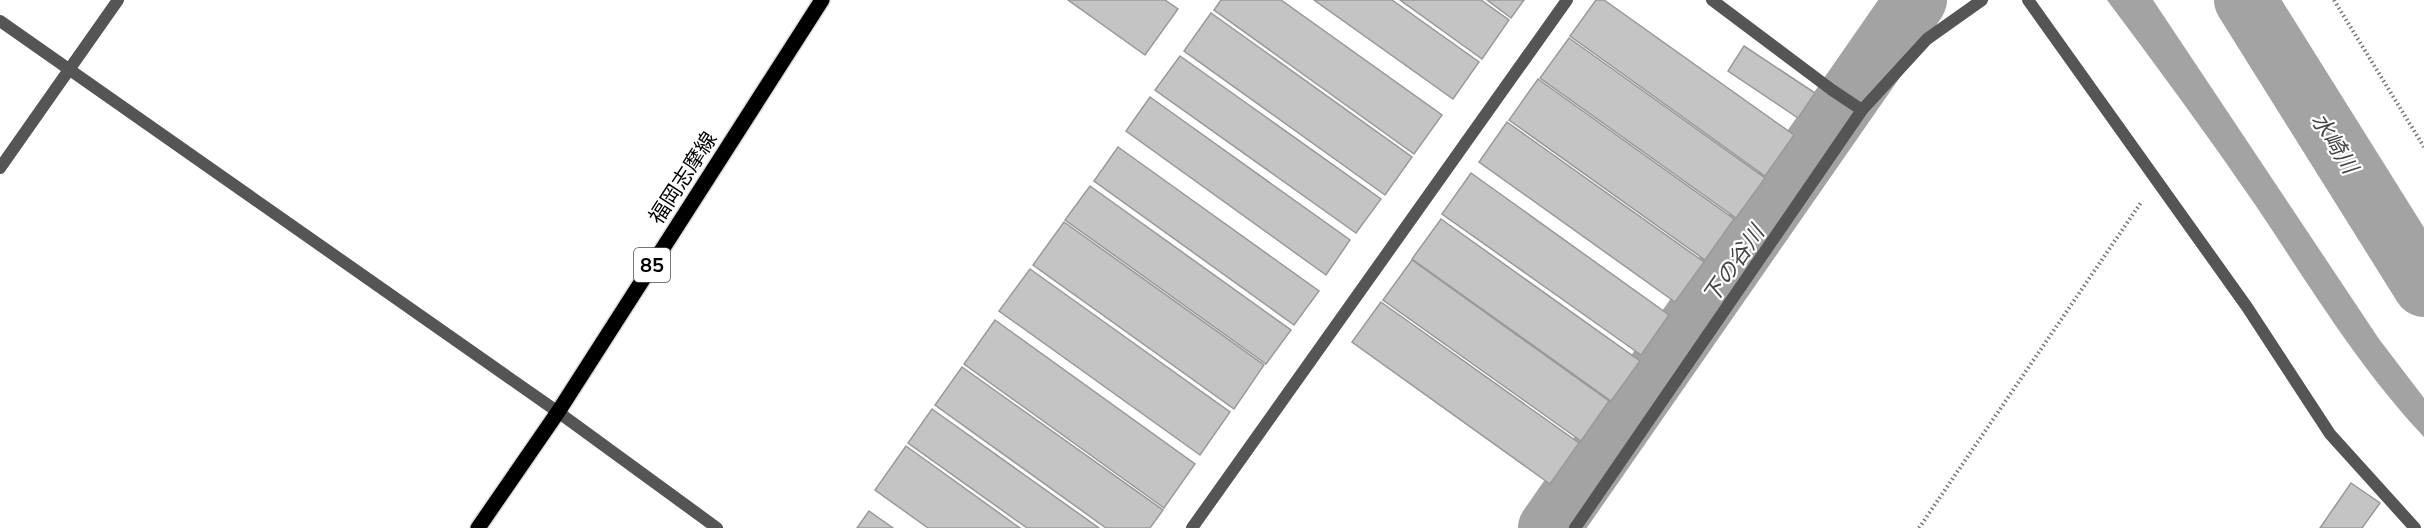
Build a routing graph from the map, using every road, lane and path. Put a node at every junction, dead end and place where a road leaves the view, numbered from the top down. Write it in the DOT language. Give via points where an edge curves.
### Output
graph roads {
  1 [pos="118,0"];
  2 [pos="822,0"];
  3 [pos="1567,0"];
  4 [pos="1712,0"];
  5 [pos="1982,0"];
  6 [pos="2028,0"];
  7 [pos="2334,0"];
  8 [pos="0,21"];
  9 [pos="68,71"];
  10 [pos="1859,108"];
  11 [pos="2424,147"];
  12 [pos="0,168"];
  13 [pos="2156,181"];
  14 [pos="558,412"];
  15 [pos="478,528"];
  16 [pos="717,528"];
  17 [pos="1192,528"];
  18 [pos="1575,528"];
  19 [pos="1919,528"];
  20 [pos="2415,528"];
  1 -- 9 [label="street"];
  2 -- 14 [label="main road, 福岡志摩線 / 85"];
  3 -- 17 [label="street"];
  4 -- 10 [label="street"];
  5 -- 10 [label="street" via="1927,39"];
  6 -- 13 [label="street"];
  7 -- 11 [label="path"];
  8 -- 9 [label="street"];
  9 -- 12 [label="street"];
  9 -- 14 [label="street"];
  10 -- 18 [label="street"];
  13 -- 19 [label="path"];
  13 -- 20 [label="street" via="2247,306 2330,434"];
  14 -- 15 [label="main road, 福岡志摩線 / 85"];
  14 -- 16 [label="street"];
}
